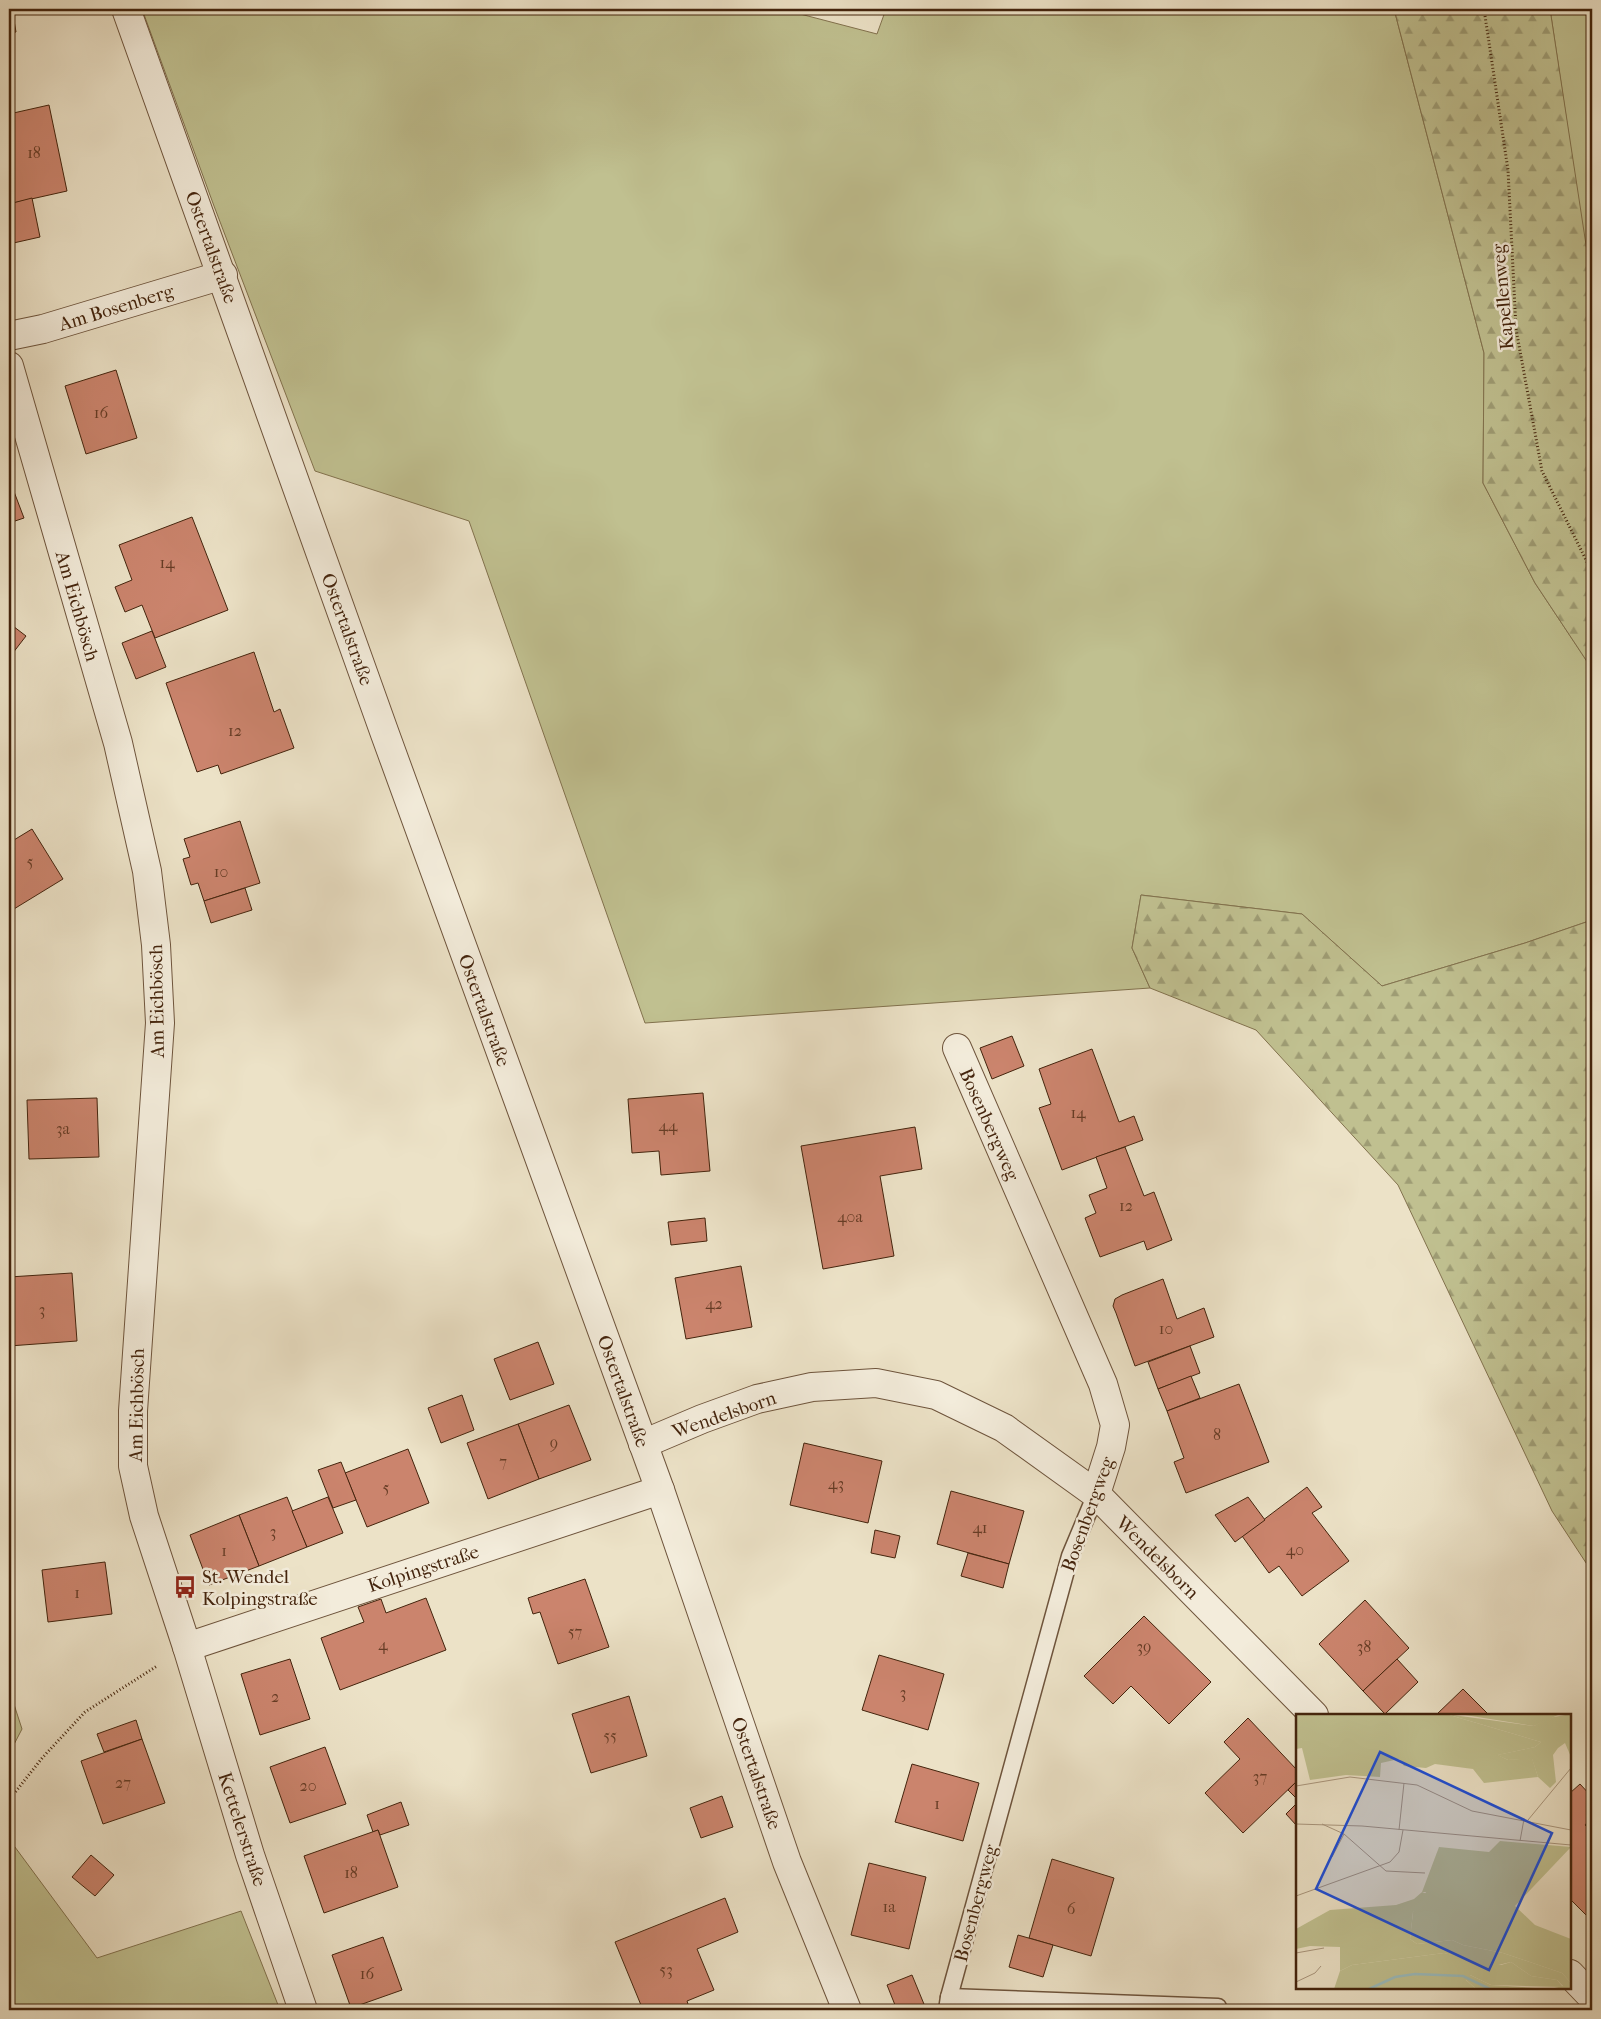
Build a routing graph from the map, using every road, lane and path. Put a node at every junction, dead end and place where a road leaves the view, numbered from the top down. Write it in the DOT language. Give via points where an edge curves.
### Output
graph roads {
  1 [pos="126,9"];
  2 [pos="1484,9"];
  3 [pos="222,275"];
  4 [pos="9,336"];
  5 [pos="9,366"];
  6 [pos="1592,572"];
  7 [pos="957,1048"];
  8 [pos="643,1444"];
  9 [pos="660,1490"];
  10 [pos="1096,1494"];
  11 [pos="187,1647"];
  12 [pos="1313,1714"];
  13 [pos="9,1800"];
  14 [pos="1571,1975"];
  15 [pos="1592,1997"];
  16 [pos="948,2003"];
  17 [pos="1218,2007"];
  18 [pos="303,2010"];
  19 [pos="847,2010"];
  20 [pos="1378,2010"];
  1 -- 3 [label="street, Ostertalstraße"];
  2 -- 6 [label="path, Kapellenweg" via="1508,170 1516,329 1542,471"];
  3 -- 4 [label="street, Am Bosenberg" via="43,329"];
  3 -- 8 [label="street, Ostertalstraße"];
  5 -- 11 [label="street, Am Eichbösch" via="118,743 148,871 160,1023 132,1411 133,1466 144,1516"];
  7 -- 10 [label="street, Bosenbergweg" via="1103,1384 1114,1425 1111,1447"];
  8 -- 9 [label="street, Ostertalstraße"];
  8 -- 10 [label="street, Wendelsborn" via="757,1399 812,1387 876,1383 936,1395 1004,1428"];
  9 -- 11 [label="street, Kolpingstraße"];
  9 -- 19 [label="street, Ostertalstraße" via="788,1862"];
  10 -- 12 [label="street, Wendelsborn"];
  10 -- 16 [label="lane, Bosenbergweg" via="1070,1556"];
  11 -- 13 [label="path" via="85,1712 42,1757"];
  11 -- 18 [label="street, Kettelerstraße" via="250,1855"];
  14 -- 15 [label="street"];
  16 -- 17 [label="lane, Bosenbergweg"];
  17 -- 20 [label="path"];
}
